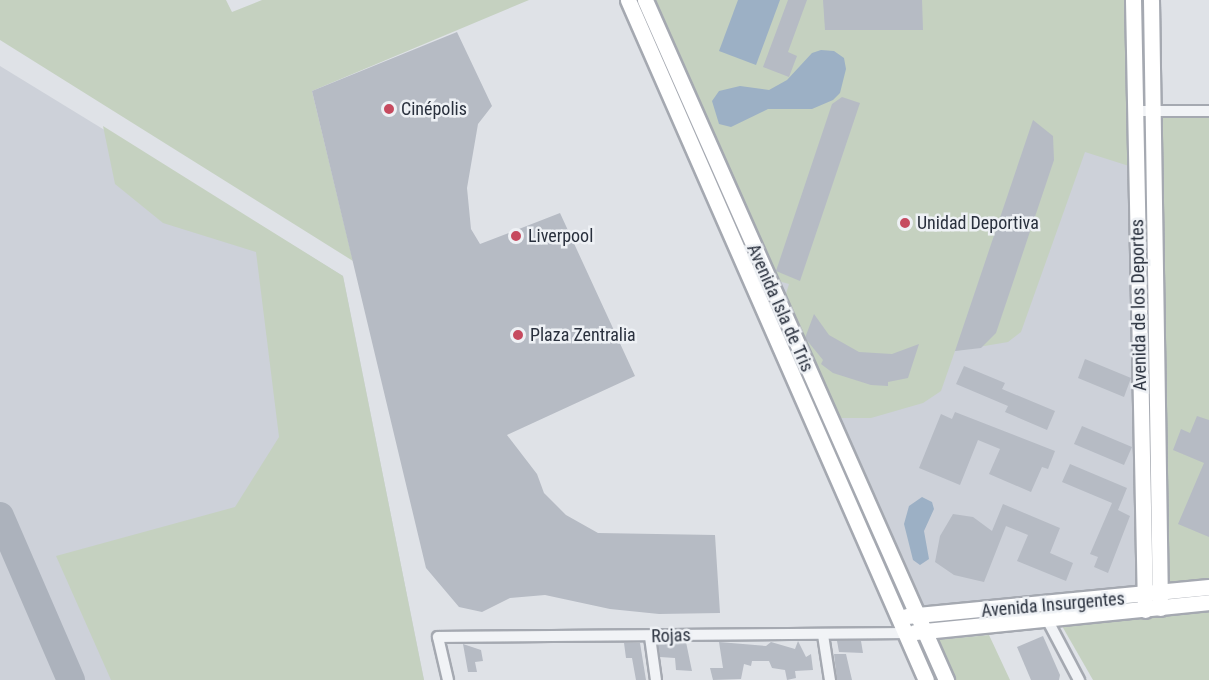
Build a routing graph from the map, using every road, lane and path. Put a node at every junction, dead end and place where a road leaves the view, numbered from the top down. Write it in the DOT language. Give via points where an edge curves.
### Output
graph roads {
  1 [pos="628,0"];
  2 [pos="645,0"];
  3 [pos="1133,0"];
  4 [pos="1151,0"];
  5 [pos="1135,111"];
  6 [pos="1152,111"];
  7 [pos="1209,111"];
  8 [pos="1209,587"];
  9 [pos="1152,602"];
  10 [pos="1209,602"];
  11 [pos="896,616"];
  12 [pos="915,616"];
  13 [pos="1048,621"];
  14 [pos="924,632"];
  15 [pos="903,633"];
  16 [pos="823,635"];
  17 [pos="650,637"];
  18 [pos="448,680"];
  19 [pos="656,680"];
  20 [pos="830,680"];
  21 [pos="926,680"];
  22 [pos="946,680"];
  23 [pos="1079,680"];
  1 -- 11 [label="main road, Avenida Isla de Tris"];
  2 -- 12 [label="main road, Avenida Isla de Tris"];
  3 -- 5 [label="main road, Avenida de los Deportes"];
  4 -- 6 [label="main road, Avenida de los Deportes"];
  5 -- 6 [label="street"];
  5 -- 9 [label="main road, Avenida de los Deportes"];
  6 -- 7 [label="street"];
  6 -- 9 [label="main road, Avenida de los Deportes"];
  8 -- 9 [label="main road, Avenida Insurgentes"];
  9 -- 10 [label="main road, Avenida Insurgentes"];
  9 -- 12 [label="main road, Avenida Insurgentes"];
  9 -- 13 [label="main road, Avenida Insurgentes"];
  11 -- 12 [label="main road, Avenida Insurgentes"];
  11 -- 15 [label="main road, Avenida Isla de Tris"];
  12 -- 14 [label="main road, Avenida Isla de Tris"];
  13 -- 14 [label="main road, Avenida Insurgentes"];
  13 -- 23 [label="street"];
  14 -- 15 [label="main road, Avenida Insurgentes"];
  14 -- 22 [label="main road, Avenida Isla de Tris"];
  15 -- 16 [label="street, Rojas"];
  15 -- 21 [label="main road, Avenida Isla de Tris"];
  16 -- 17 [label="street, Rojas"];
  16 -- 20 [label="street"];
  17 -- 18 [label="street, Rojas" via="438,637"];
  17 -- 19 [label="street"];
}
